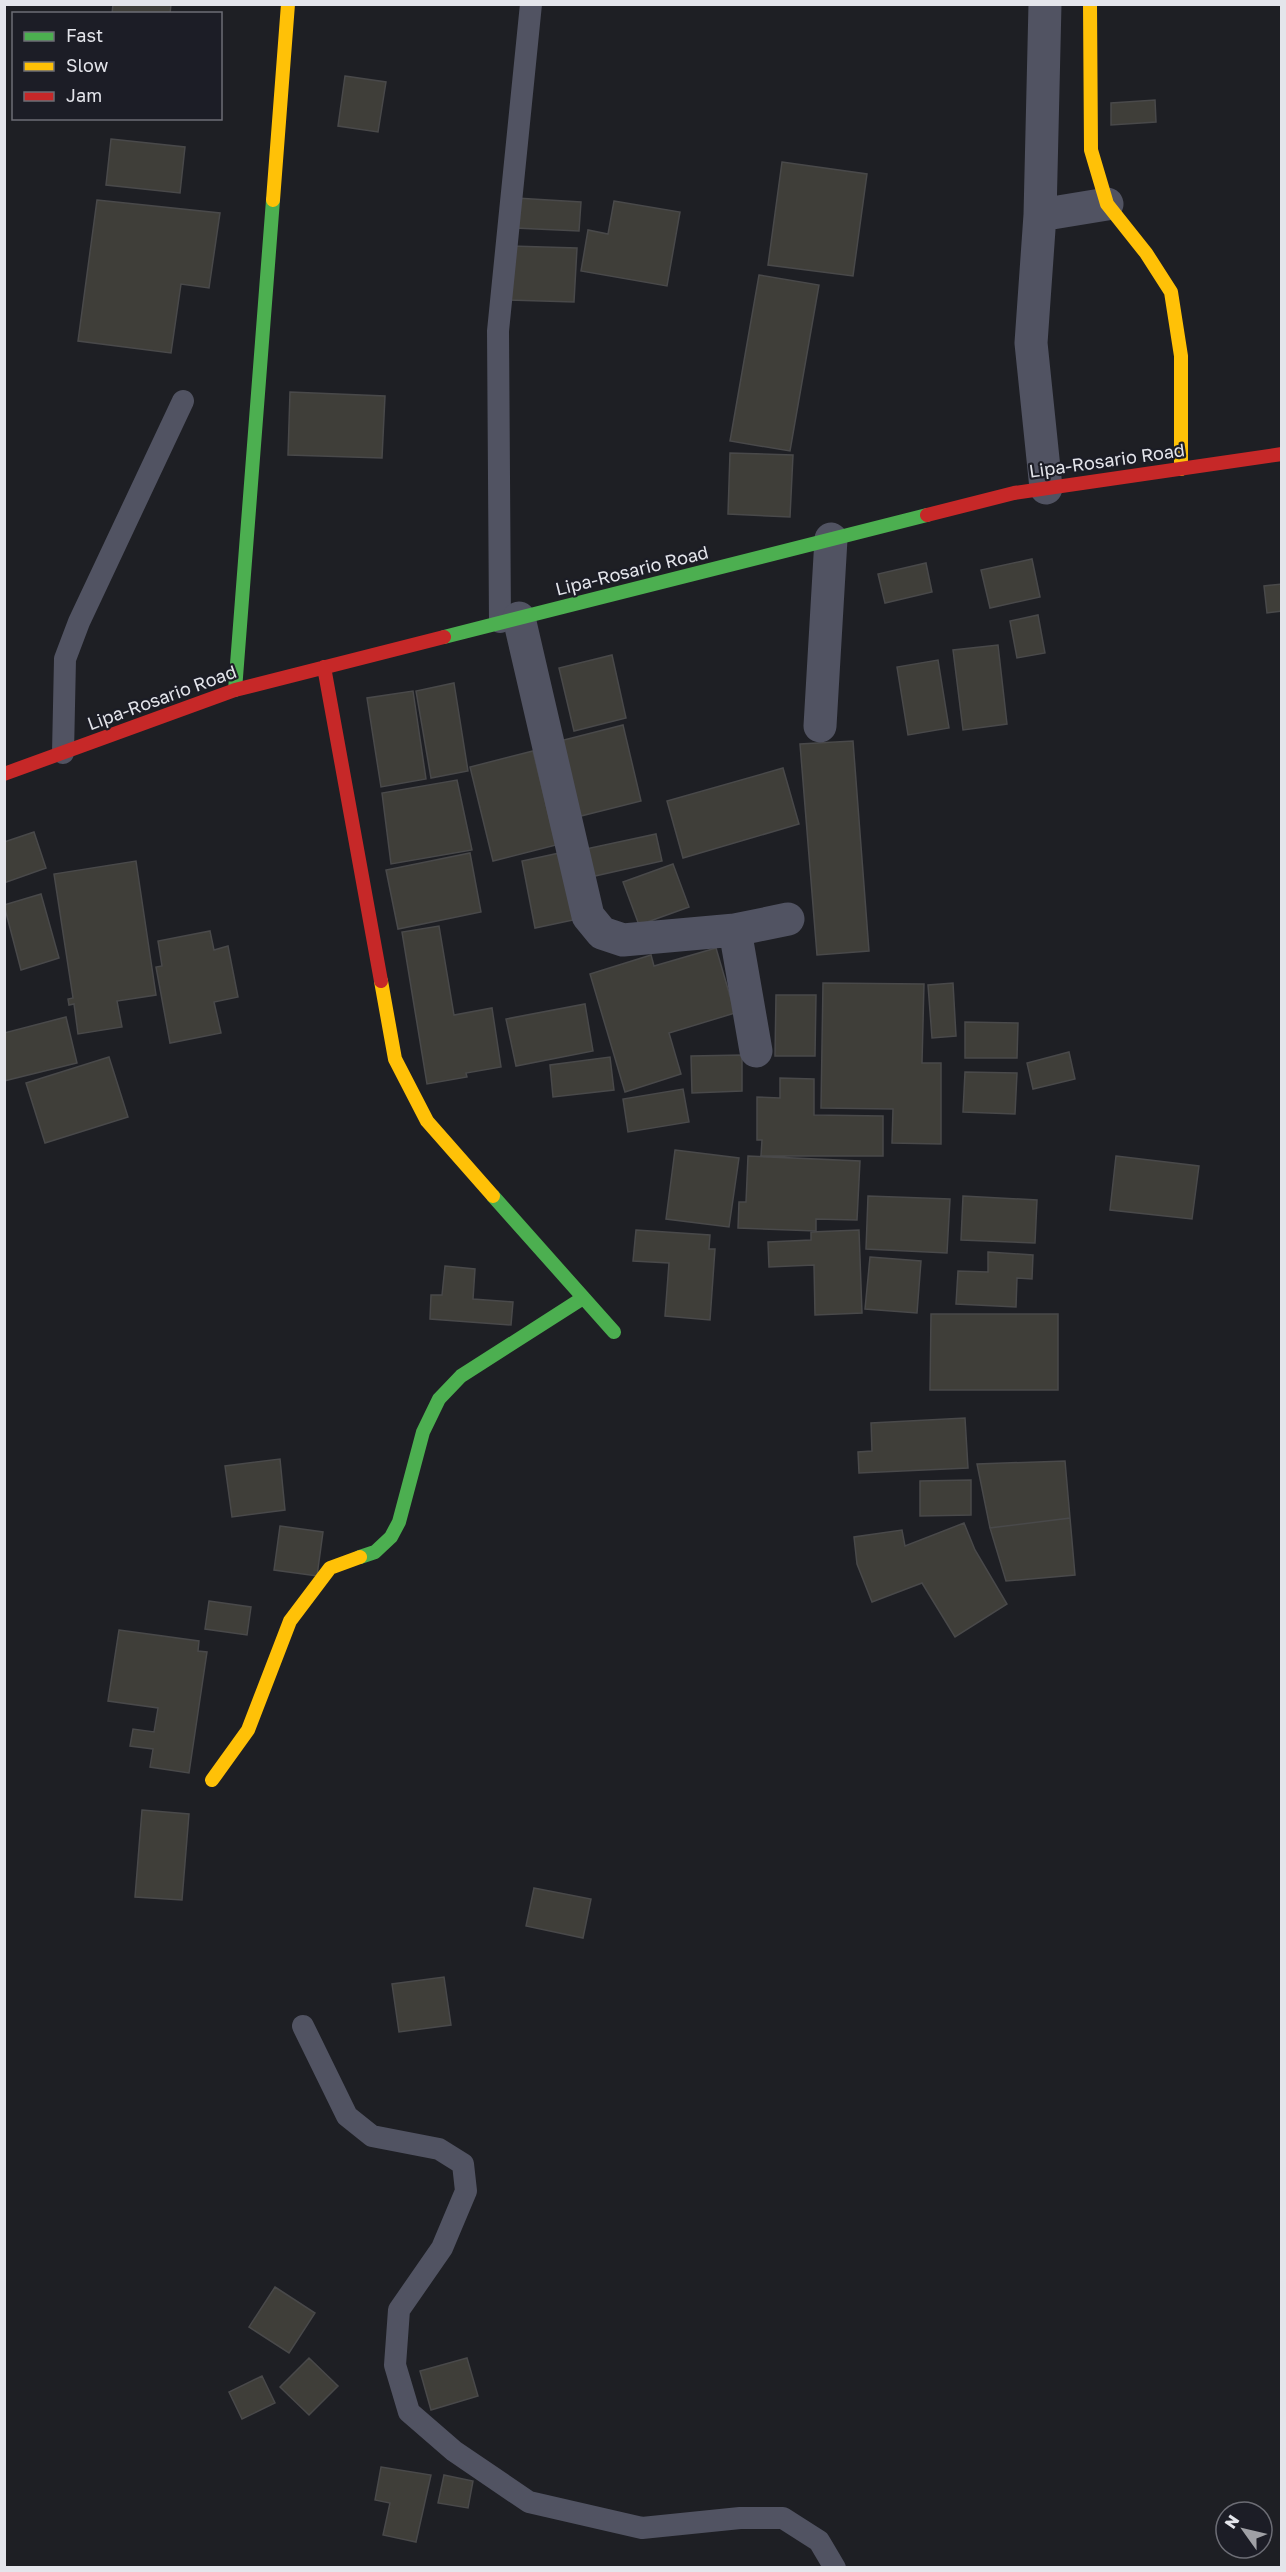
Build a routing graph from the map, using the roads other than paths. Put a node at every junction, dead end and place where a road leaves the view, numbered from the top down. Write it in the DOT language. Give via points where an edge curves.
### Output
graph roads {
  1 [pos="288,4"];
  2 [pos="531,4"];
  3 [pos="1045,4"];
  4 [pos="1090,4"];
  5 [pos="1107,204"];
  6 [pos="1040,215"];
  7 [pos="183,401"];
  8 [pos="1281,454"];
  9 [pos="1181,469"];
  10 [pos="1046,488"];
  11 [pos="831,539"];
  12 [pos="509,620"];
  13 [pos="324,667"];
  14 [pos="235,690"];
  15 [pos="820,726"];
  16 [pos="63,753"];
  17 [pos="4,774"];
  18 [pos="788,919"];
  19 [pos="735,930"];
  20 [pos="756,1051"];
  21 [pos="583,1298"];
  22 [pos="614,1332"];
  23 [pos="212,1780"];
  24 [pos="303,2026"];
  25 [pos="835,2568"];
  1 -- 14 [label="street"];
  2 -- 12 [label="lane" via="498,331"];
  3 -- 6 [label="street"];
  4 -- 5 [label="street" via="1091,150"];
  5 -- 6 [label="street"];
  5 -- 9 [label="street" via="1172,292 1181,356"];
  6 -- 10 [label="street" via="1031,343"];
  7 -- 16 [label="lane" via="65,659"];
  8 -- 9 [label="street, Lipa-Rosario Road"];
  9 -- 10 [label="street, Lipa-Rosario Road"];
  10 -- 11 [label="street, Lipa-Rosario Road"];
  11 -- 12 [label="street, Lipa-Rosario Road"];
  11 -- 15 [label="street"];
  12 -- 13 [label="street, Lipa-Rosario Road"];
  12 -- 19 [label="street" via="588,916 602,933 623,940"];
  13 -- 14 [label="street, Lipa-Rosario Road"];
  13 -- 21 [label="street" via="395,1059 428,1121"];
  14 -- 16 [label="street, Lipa-Rosario Road"];
  16 -- 17 [label="street, Lipa-Rosario Road"];
  18 -- 19 [label="street"];
  19 -- 20 [label="street"];
  21 -- 22 [label="street"];
  21 -- 23 [label="street" via="461,1376 439,1399 423,1432 399,1522 391,1538 375,1552 330,1568 290,1621 248,1730"];
  24 -- 25 [label="lane" via="347,2116 372,2136 439,2149 464,2164 466,2191 442,2248 399,2310 395,2365 409,2412 454,2451 529,2502 642,2528 740,2517 783,2518 819,2541"];
}
